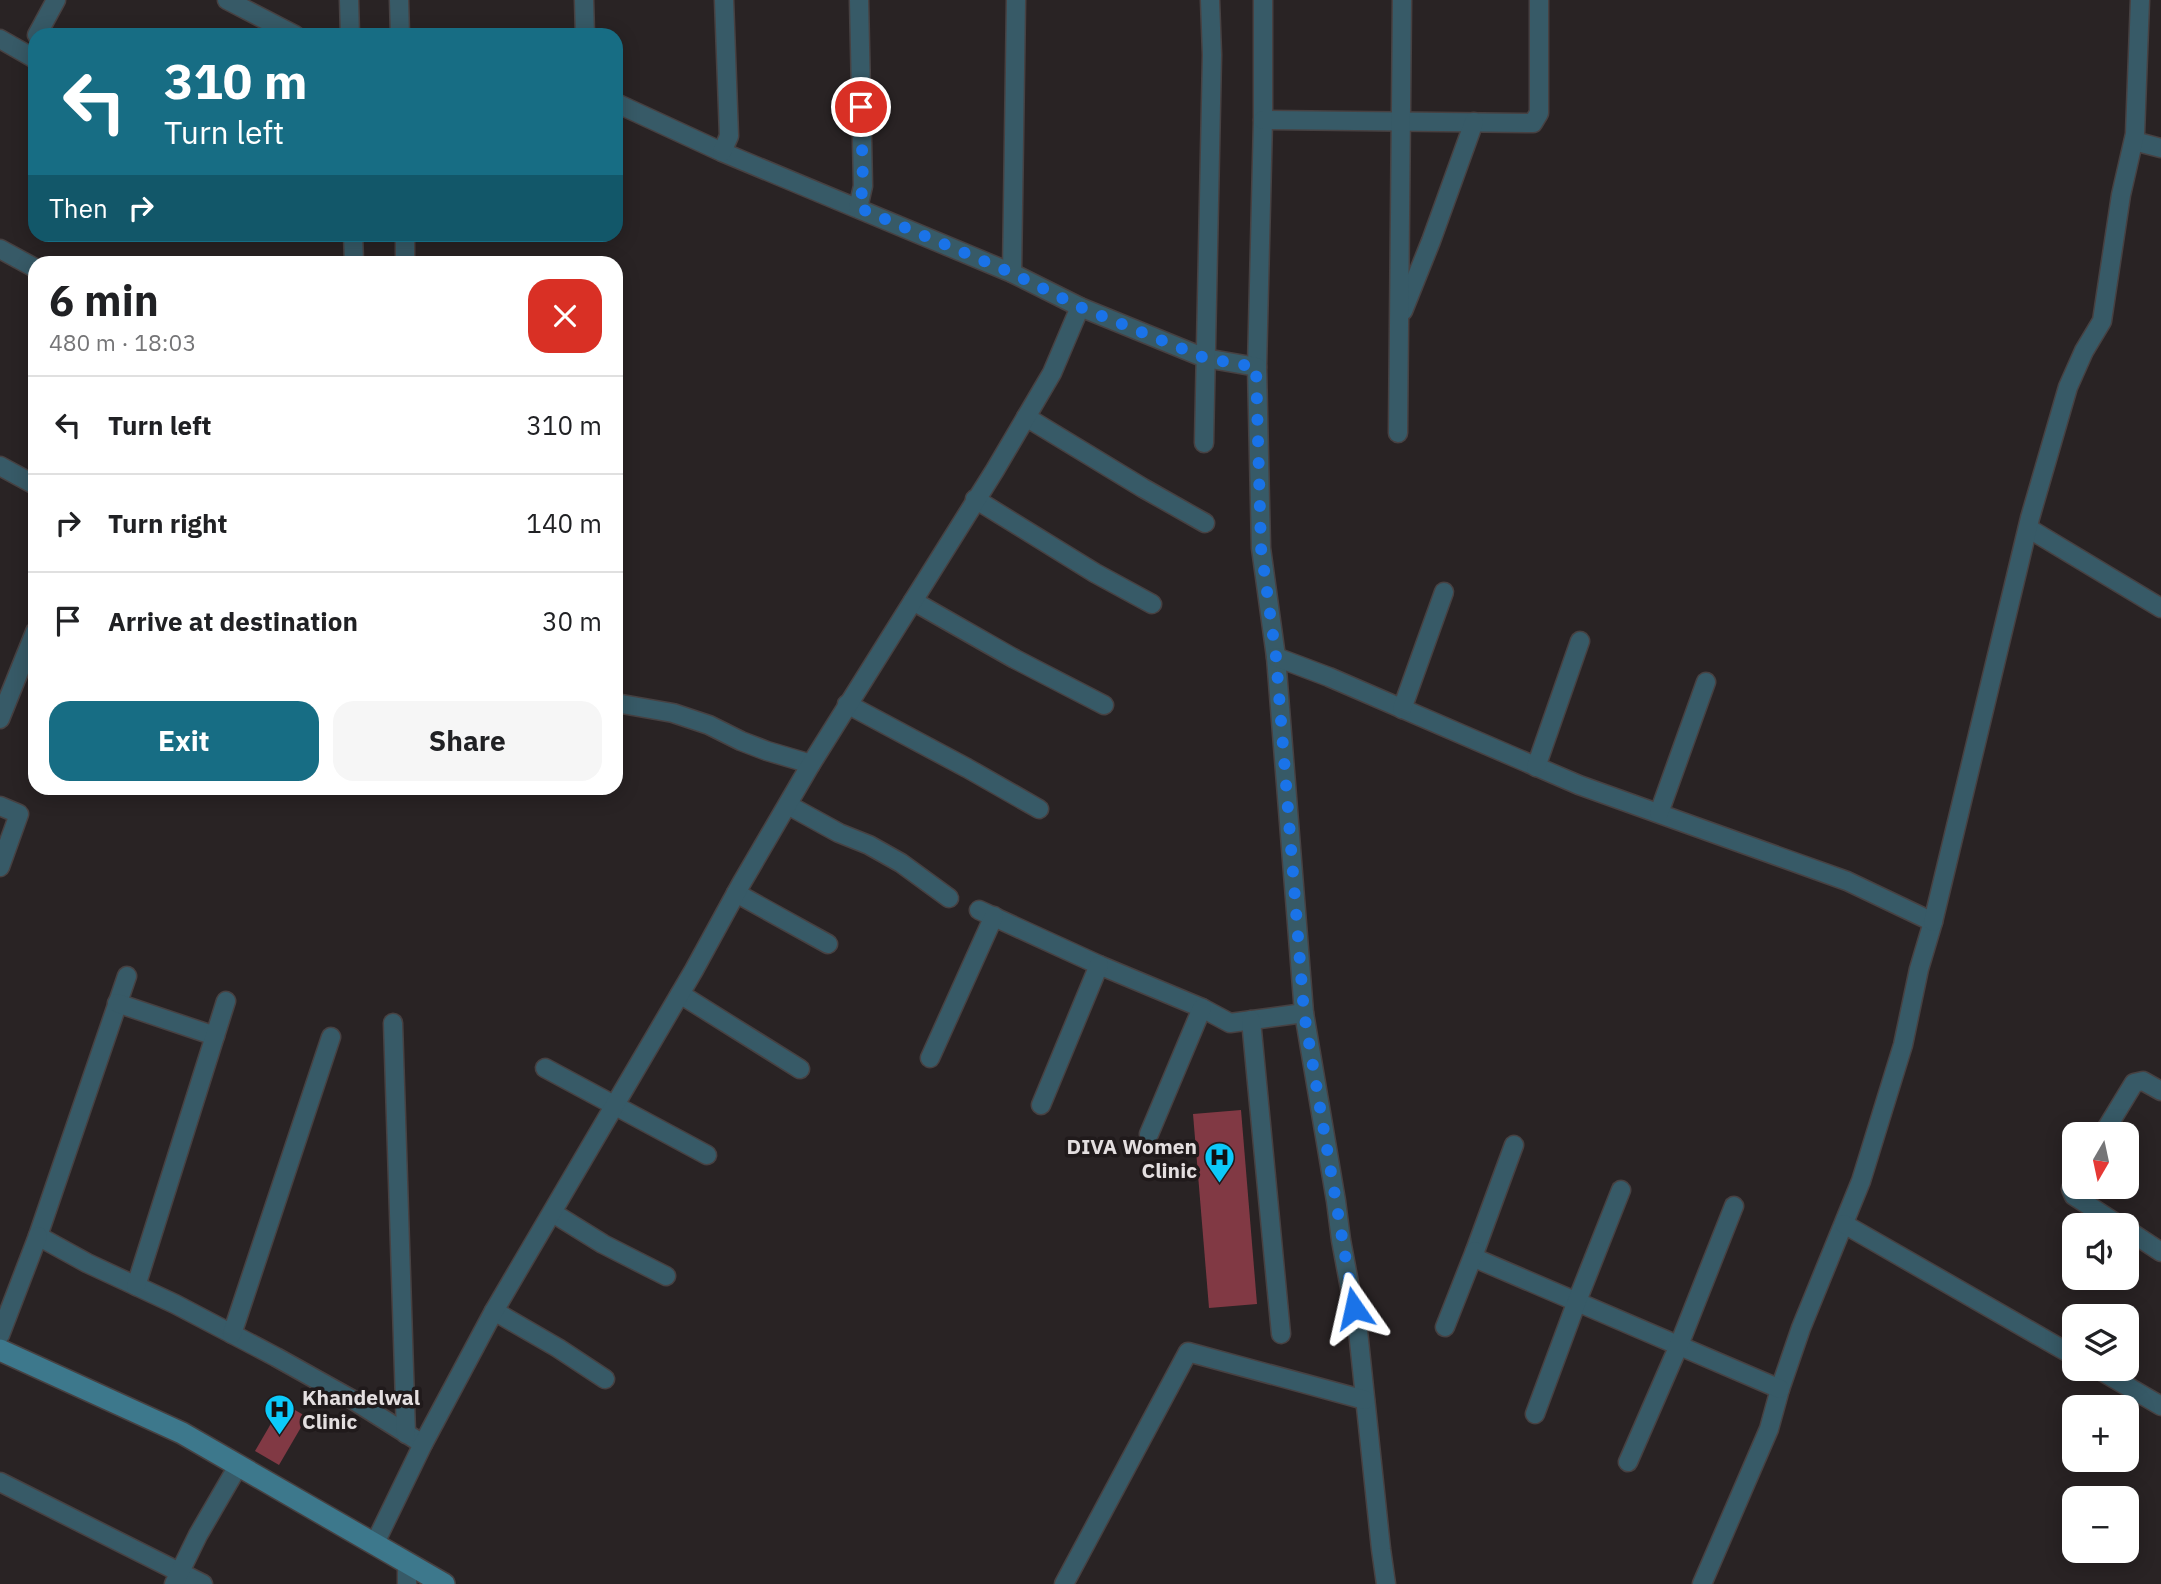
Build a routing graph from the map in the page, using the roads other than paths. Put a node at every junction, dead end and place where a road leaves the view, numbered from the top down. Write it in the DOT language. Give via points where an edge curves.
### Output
graph roads {
  1 [pos="227,0"];
  2 [pos="349,0"];
  3 [pos="399,0"];
  4 [pos="584,0"];
  5 [pos="724,0"];
  6 [pos="859,0"];
  7 [pos="1016,0"];
  8 [pos="1210,0"];
  9 [pos="1263,0"];
  10 [pos="1402,0"];
  11 [pos="1539,0"];
  12 [pos="2140,0"];
  13 [pos="52,1"];
  14 [pos="41,28"];
  15 [pos="281,28"];
  16 [pos="350,28"];
  17 [pos="400,28"];
  18 [pos="585,28"];
  19 [pos="0,39"];
  20 [pos="28,45"];
  21 [pos="623,106"];
  22 [pos="1263,120"];
  23 [pos="1401,121"];
  24 [pos="1474,122"];
  25 [pos="2134,141"];
  26 [pos="2161,148"];
  27 [pos="723,152"];
  28 [pos="859,208"];
  29 [pos="0,249"];
  30 [pos="28,264"];
  31 [pos="1012,273"];
  32 [pos="1080,307"];
  33 [pos="1399,320"];
  34 [pos="1205,358"];
  35 [pos="1256,367"];
  36 [pos="1026,417"];
  37 [pos="1398,433"];
  38 [pos="1204,443"];
  39 [pos="0,466"];
  40 [pos="28,481"];
  41 [pos="975,499"];
  42 [pos="1205,523"];
  43 [pos="2028,528"];
  44 [pos="1444,592"];
  45 [pos="914,601"];
  46 [pos="1152,604"];
  47 [pos="2161,608"];
  48 [pos="1580,641"];
  49 [pos="28,649"];
  50 [pos="1276,657"];
  51 [pos="1706,682"];
  52 [pos="623,704"];
  53 [pos="847,704"];
  54 [pos="1104,705"];
  55 [pos="1402,709"];
  56 [pos="0,719"];
  57 [pos="811,764"];
  58 [pos="1536,767"];
  59 [pos="788,805"];
  60 [pos="0,806"];
  61 [pos="1039,809"];
  62 [pos="1659,813"];
  63 [pos="0,867"];
  64 [pos="736,893"];
  65 [pos="949,898"];
  66 [pos="1933,922"];
  67 [pos="828,944"];
  68 [pos="1099,965"];
  69 [pos="127,976"];
  70 [pos="680,994"];
  71 [pos="226,1001"];
  72 [pos="117,1003"];
  73 [pos="1202,1008"];
  74 [pos="1304,1013"];
  75 [pos="1251,1020"];
  76 [pos="393,1023"];
  77 [pos="215,1035"];
  78 [pos="331,1037"];
  79 [pos="930,1058"];
  80 [pos="545,1068"];
  81 [pos="800,1069"];
  82 [pos="2161,1091"];
  83 [pos="615,1105"];
  84 [pos="1041,1105"];
  85 [pos="2110,1122"];
  86 [pos="1149,1134"];
  87 [pos="1514,1145"];
  88 [pos="707,1155"];
  89 [pos="1621,1189"];
  90 [pos="2079,1199"];
  91 [pos="1734,1206"];
  92 [pos="553,1213"];
  93 [pos="2100,1213"];
  94 [pos="1844,1224"];
  95 [pos="38,1236"];
  96 [pos="2139,1236"];
  97 [pos="2160,1248"];
  98 [pos="1475,1251"];
  99 [pos="666,1276"];
  100 [pos="136,1286"];
  101 [pos="1577,1301"];
  102 [pos="494,1311"];
  103 [pos="1445,1327"];
  104 [pos="232,1334"];
  105 [pos="1281,1334"];
  106 [pos="0,1335"];
  107 [pos="1679,1345"];
  108 [pos="2062,1349"];
  109 [pos="0,1350"];
  110 [pos="605,1379"];
  111 [pos="2118,1381"];
  112 [pos="1780,1389"];
  113 [pos="1365,1400"];
  114 [pos="2161,1406"];
  115 [pos="1535,1413"];
  116 [pos="406,1434"];
  117 [pos="423,1444"];
  118 [pos="1628,1462"];
  119 [pos="238,1466"];
  120 [pos="0,1482"];
  121 [pos="374,1545"];
  122 [pos="408,1562"];
  123 [pos="176,1578"];
  124 [pos="203,1584"];
  125 [pos="408,1584"];
  126 [pos="444,1584"];
  127 [pos="1063,1584"];
  128 [pos="1386,1584"];
  129 [pos="1702,1584"];
  1 -- 15 [label="street"];
  2 -- 16 [label="street"];
  3 -- 17 [label="street"];
  4 -- 18 [label="street"];
  5 -- 27 [label="street" via="729,136"];
  6 -- 28 [label="street" via="863,186"];
  7 -- 31 [label="street"];
  8 -- 34 [label="street"];
  9 -- 22 [label="street"];
  10 -- 23 [label="street"];
  11 -- 24 [label="street" via="1539,113 1533,123"];
  12 -- 25 [label="street"];
  13 -- 14 [label="street"];
  19 -- 20 [label="street"];
  21 -- 27 [label="street"];
  22 -- 23 [label="street"];
  22 -- 35 [label="street"];
  23 -- 24 [label="street"];
  23 -- 33 [label="street"];
  24 -- 33 [label="street"];
  25 -- 26 [label="street"];
  25 -- 43 [label="street" via="2102,321 2068,387"];
  27 -- 28 [label="street"];
  28 -- 31 [label="street"];
  29 -- 30 [label="street"];
  31 -- 32 [label="street"];
  32 -- 34 [label="street"];
  32 -- 36 [label="street" via="1052,373"];
  33 -- 37 [label="street"];
  34 -- 35 [label="street"];
  34 -- 38 [label="street"];
  35 -- 50 [label="street" via="1261,548"];
  36 -- 41 [label="street"];
  36 -- 42 [label="street"];
  39 -- 40 [label="street"];
  41 -- 45 [label="street"];
  41 -- 46 [label="street"];
  43 -- 47 [label="street"];
  43 -- 66 [label="street"];
  44 -- 55 [label="street"];
  45 -- 53 [label="street"];
  45 -- 54 [label="street"];
  48 -- 58 [label="street"];
  49 -- 56 [label="street"];
  50 -- 55 [label="street"];
  50 -- 74 [label="street"];
  51 -- 62 [label="street"];
  52 -- 57 [label="street" via="673,713"];
  53 -- 57 [label="street"];
  53 -- 61 [label="street"];
  55 -- 58 [label="street"];
  57 -- 59 [label="street"];
  58 -- 62 [label="street"];
  59 -- 64 [label="street"];
  59 -- 65 [label="street" via="880,851"];
  60 -- 63 [label="street" via="19,814"];
  62 -- 66 [label="street" via="1847,881"];
  64 -- 67 [label="street"];
  64 -- 70 [label="street"];
  66 -- 94 [label="street" via="1903,1045"];
  68 -- 73 [label="street"];
  68 -- 79 [label="street" via="987,913"];
  68 -- 84 [label="street"];
  69 -- 72 [label="street"];
  70 -- 81 [label="street"];
  70 -- 83 [label="street"];
  71 -- 77 [label="street"];
  72 -- 77 [label="street"];
  72 -- 95 [label="street"];
  73 -- 75 [label="street" via="1230,1023"];
  73 -- 86 [label="street"];
  74 -- 75 [label="street"];
  74 -- 113 [label="street" via="1359,1331"];
  75 -- 105 [label="street"];
  76 -- 116 [label="street"];
  77 -- 100 [label="street"];
  78 -- 104 [label="street"];
  80 -- 83 [label="street"];
  82 -- 85 [label="street" via="2143,1081 2134,1083"];
  83 -- 88 [label="street"];
  83 -- 92 [label="street"];
  87 -- 98 [label="street"];
  89 -- 101 [label="street"];
  90 -- 93 [label="street"];
  91 -- 107 [label="street"];
  92 -- 99 [label="street"];
  92 -- 102 [label="street"];
  94 -- 108 [label="street"];
  94 -- 112 [label="street"];
  95 -- 100 [label="street"];
  95 -- 106 [label="street"];
  96 -- 97 [label="street"];
  98 -- 101 [label="street" via="1477,1259"];
  98 -- 103 [label="street"];
  100 -- 104 [label="street"];
  101 -- 107 [label="street"];
  101 -- 115 [label="street"];
  102 -- 110 [label="street"];
  102 -- 117 [label="street"];
  104 -- 116 [label="street"];
  107 -- 112 [label="street"];
  107 -- 118 [label="street"];
  109 -- 119 [label="street" via="182,1433"];
  111 -- 114 [label="street"];
  112 -- 129 [label="street" via="1769,1429"];
  113 -- 127 [label="street" via="1188,1352"];
  113 -- 128 [label="street"];
  116 -- 117 [label="street"];
  117 -- 121 [label="street"];
  119 -- 121 [label="street"];
  119 -- 123 [label="street"];
  120 -- 123 [label="street"];
  121 -- 122 [label="street"];
  122 -- 125 [label="street"];
  122 -- 126 [label="street"];
  123 -- 124 [label="street"];
}
